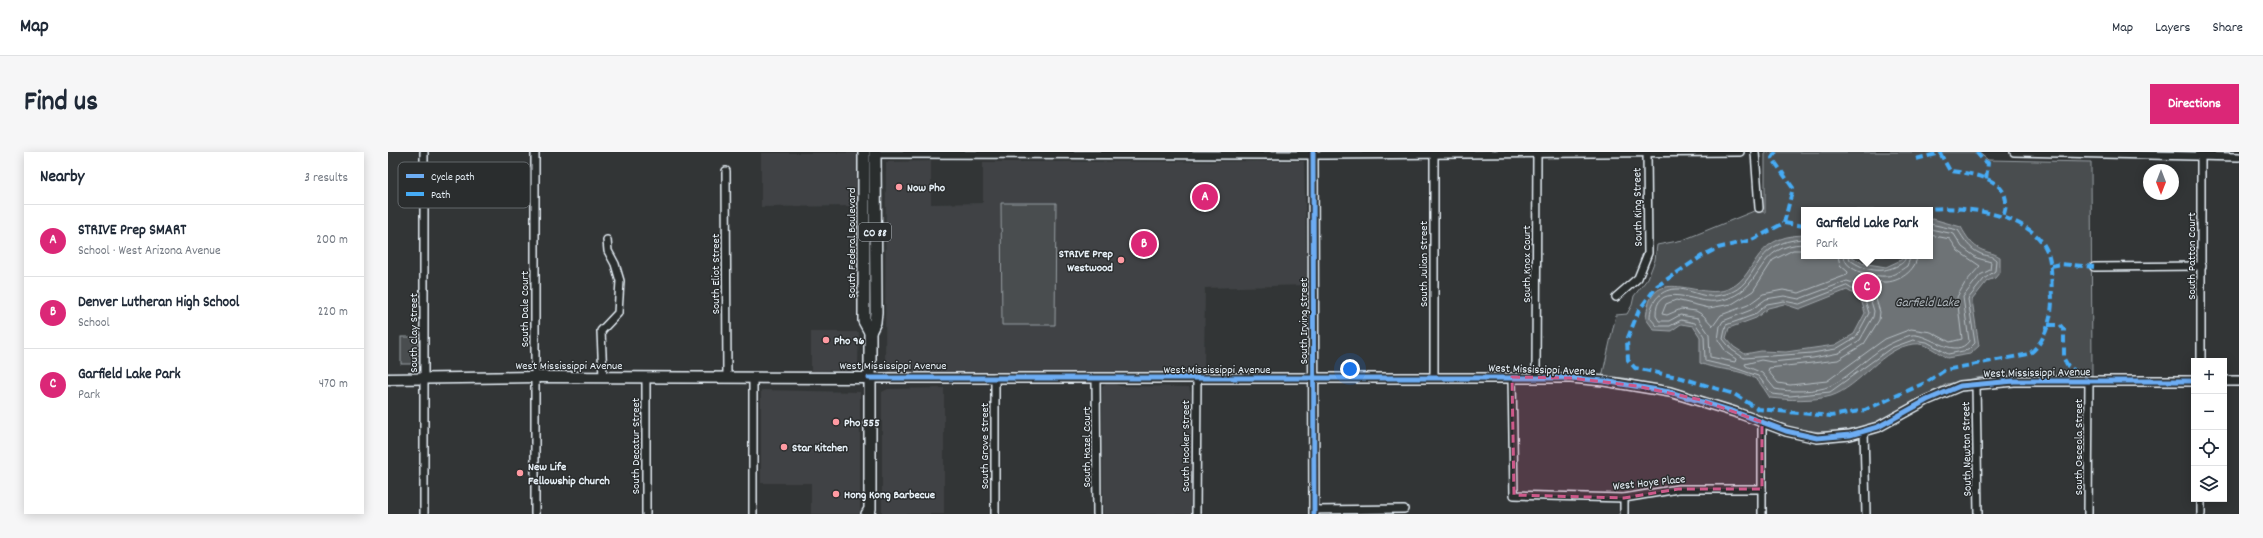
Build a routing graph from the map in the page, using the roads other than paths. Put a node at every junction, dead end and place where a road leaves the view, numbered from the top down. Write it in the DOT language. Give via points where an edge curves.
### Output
graph roads {
  1 [pos="536,152"];
  2 [pos="990,152"];
  3 [pos="1740,152"];
  4 [pos="1755,152"];
  5 [pos="2014,152"];
  6 [pos="871,153"];
  7 [pos="1313,153"];
  8 [pos="1434,153"];
  9 [pos="1537,153"];
  10 [pos="1647,153"];
  11 [pos="2092,153"];
  12 [pos="2201,154"];
  13 [pos="2239,157"];
  14 [pos="726,171"];
  15 [pos="424,208"];
  16 [pos="1759,208"];
  17 [pos="607,240"];
  18 [pos="2202,266"];
  19 [pos="2094,267"];
  20 [pos="1616,297"];
  21 [pos="2201,358"];
  22 [pos="535,377"];
  23 [pos="603,377"];
  24 [pos="995,377"];
  25 [pos="1434,377"];
  26 [pos="1512,377"];
  27 [pos="1536,377"];
  28 [pos="646,378"];
  29 [pos="727,378"];
  30 [pos="753,378"];
  31 [pos="869,378"];
  32 [pos="424,379"];
  33 [pos="1096,379"];
  34 [pos="1197,379"];
  35 [pos="1314,379"];
  36 [pos="388,380"];
  37 [pos="2089,380"];
  38 [pos="2191,381"];
  39 [pos="2227,381"];
  40 [pos="2239,381"];
  41 [pos="1976,384"];
  42 [pos="1762,422"];
  43 [pos="1864,431"];
  44 [pos="1762,489"];
  45 [pos="1624,498"];
  46 [pos="2201,502"];
  47 [pos="1404,510"];
  48 [pos="870,512"];
  49 [pos="1314,512"];
  50 [pos="424,514"];
  51 [pos="535,514"];
  52 [pos="646,514"];
  53 [pos="753,514"];
  54 [pos="995,514"];
  55 [pos="1097,514"];
  56 [pos="1196,514"];
  57 [pos="1624,514"];
  58 [pos="1762,514"];
  59 [pos="1866,514"];
  60 [pos="1978,514"];
  61 [pos="2088,514"];
  62 [pos="2201,514"];
  1 -- 22 [label="street, South Dale Court"];
  2 -- 6 [label="street"];
  2 -- 7 [label="street"];
  3 -- 10 [label="street"];
  4 -- 16 [label="street"];
  5 -- 11 [label="street"];
  6 -- 31 [label="main road, South Federal Boulevard / CO 88" via="876,312 870,332"];
  7 -- 8 [label="street"];
  7 -- 35 [label="street, South Irving Street"];
  8 -- 9 [label="street"];
  8 -- 25 [label="street, South Julian Street"];
  9 -- 10 [label="street"];
  9 -- 27 [label="street, South Knox Court"];
  10 -- 20 [label="street, South King Street" via="1648,253 1638,278"];
  11 -- 12 [label="street"];
  12 -- 13 [label="street"];
  12 -- 18 [label="street, South Patton Court"];
  14 -- 29 [label="street, South Eliot Street"];
  15 -- 32 [label="street, South Clay Street"];
  17 -- 23 [label="street" via="608,251 620,281 618,313 602,331"];
  18 -- 19 [label="street"];
  18 -- 21 [label="street, South Patton Court"];
  22 -- 23 [label="main road, West Mississippi Avenue"];
  22 -- 32 [label="main road, West Mississippi Avenue"];
  22 -- 51 [label="street, South Dale Court"];
  23 -- 28 [label="main road, West Mississippi Avenue"];
  24 -- 31 [label="street, West Mississippi Avenue"];
  24 -- 33 [label="street, West Mississippi Avenue"];
  24 -- 54 [label="street, South Grove Street"];
  25 -- 26 [label="street, West Mississippi Avenue"];
  25 -- 35 [label="street, West Mississippi Avenue"];
  26 -- 27 [label="street, West Mississippi Avenue"];
  26 -- 45 [label="street, West Hoye Place" via="1514,495"];
  27 -- 42 [label="street, West Mississippi Avenue" via="1604,381 1637,386 1700,400"];
  28 -- 29 [label="main road, West Mississippi Avenue"];
  28 -- 52 [label="street, South Decatur Street"];
  29 -- 30 [label="main road, West Mississippi Avenue"];
  30 -- 31 [label="main road, West Mississippi Avenue"];
  30 -- 53 [label="street"];
  31 -- 48 [label="main road, South Federal Boulevard / CO 88"];
  32 -- 36 [label="main road, West Mississippi Avenue"];
  32 -- 50 [label="street, South Clay Street"];
  33 -- 34 [label="street, West Mississippi Avenue"];
  33 -- 55 [label="street, South Hazel Court"];
  34 -- 35 [label="street, West Mississippi Avenue"];
  34 -- 56 [label="street, South Hooker Street"];
  35 -- 49 [label="street, South Irving Street"];
  37 -- 38 [label="street, West Mississippi Avenue"];
  37 -- 41 [label="street, West Mississippi Avenue"];
  37 -- 61 [label="street, South Osceola Street"];
  39 -- 40 [label="street"];
  41 -- 43 [label="street, West Mississippi Avenue" via="1943,392 1878,427"];
  41 -- 60 [label="street, South Newton Street"];
  42 -- 43 [label="street, West Mississippi Avenue" via="1817,438"];
  42 -- 44 [label="street"];
  43 -- 59 [label="street"];
  44 -- 45 [label="street, West Hoye Place" via="1678,488"];
  44 -- 58 [label="street"];
  45 -- 57 [label="street"];
  46 -- 62 [label="street"];
  47 -- 49 [label="street, South Irving Street"];
}
